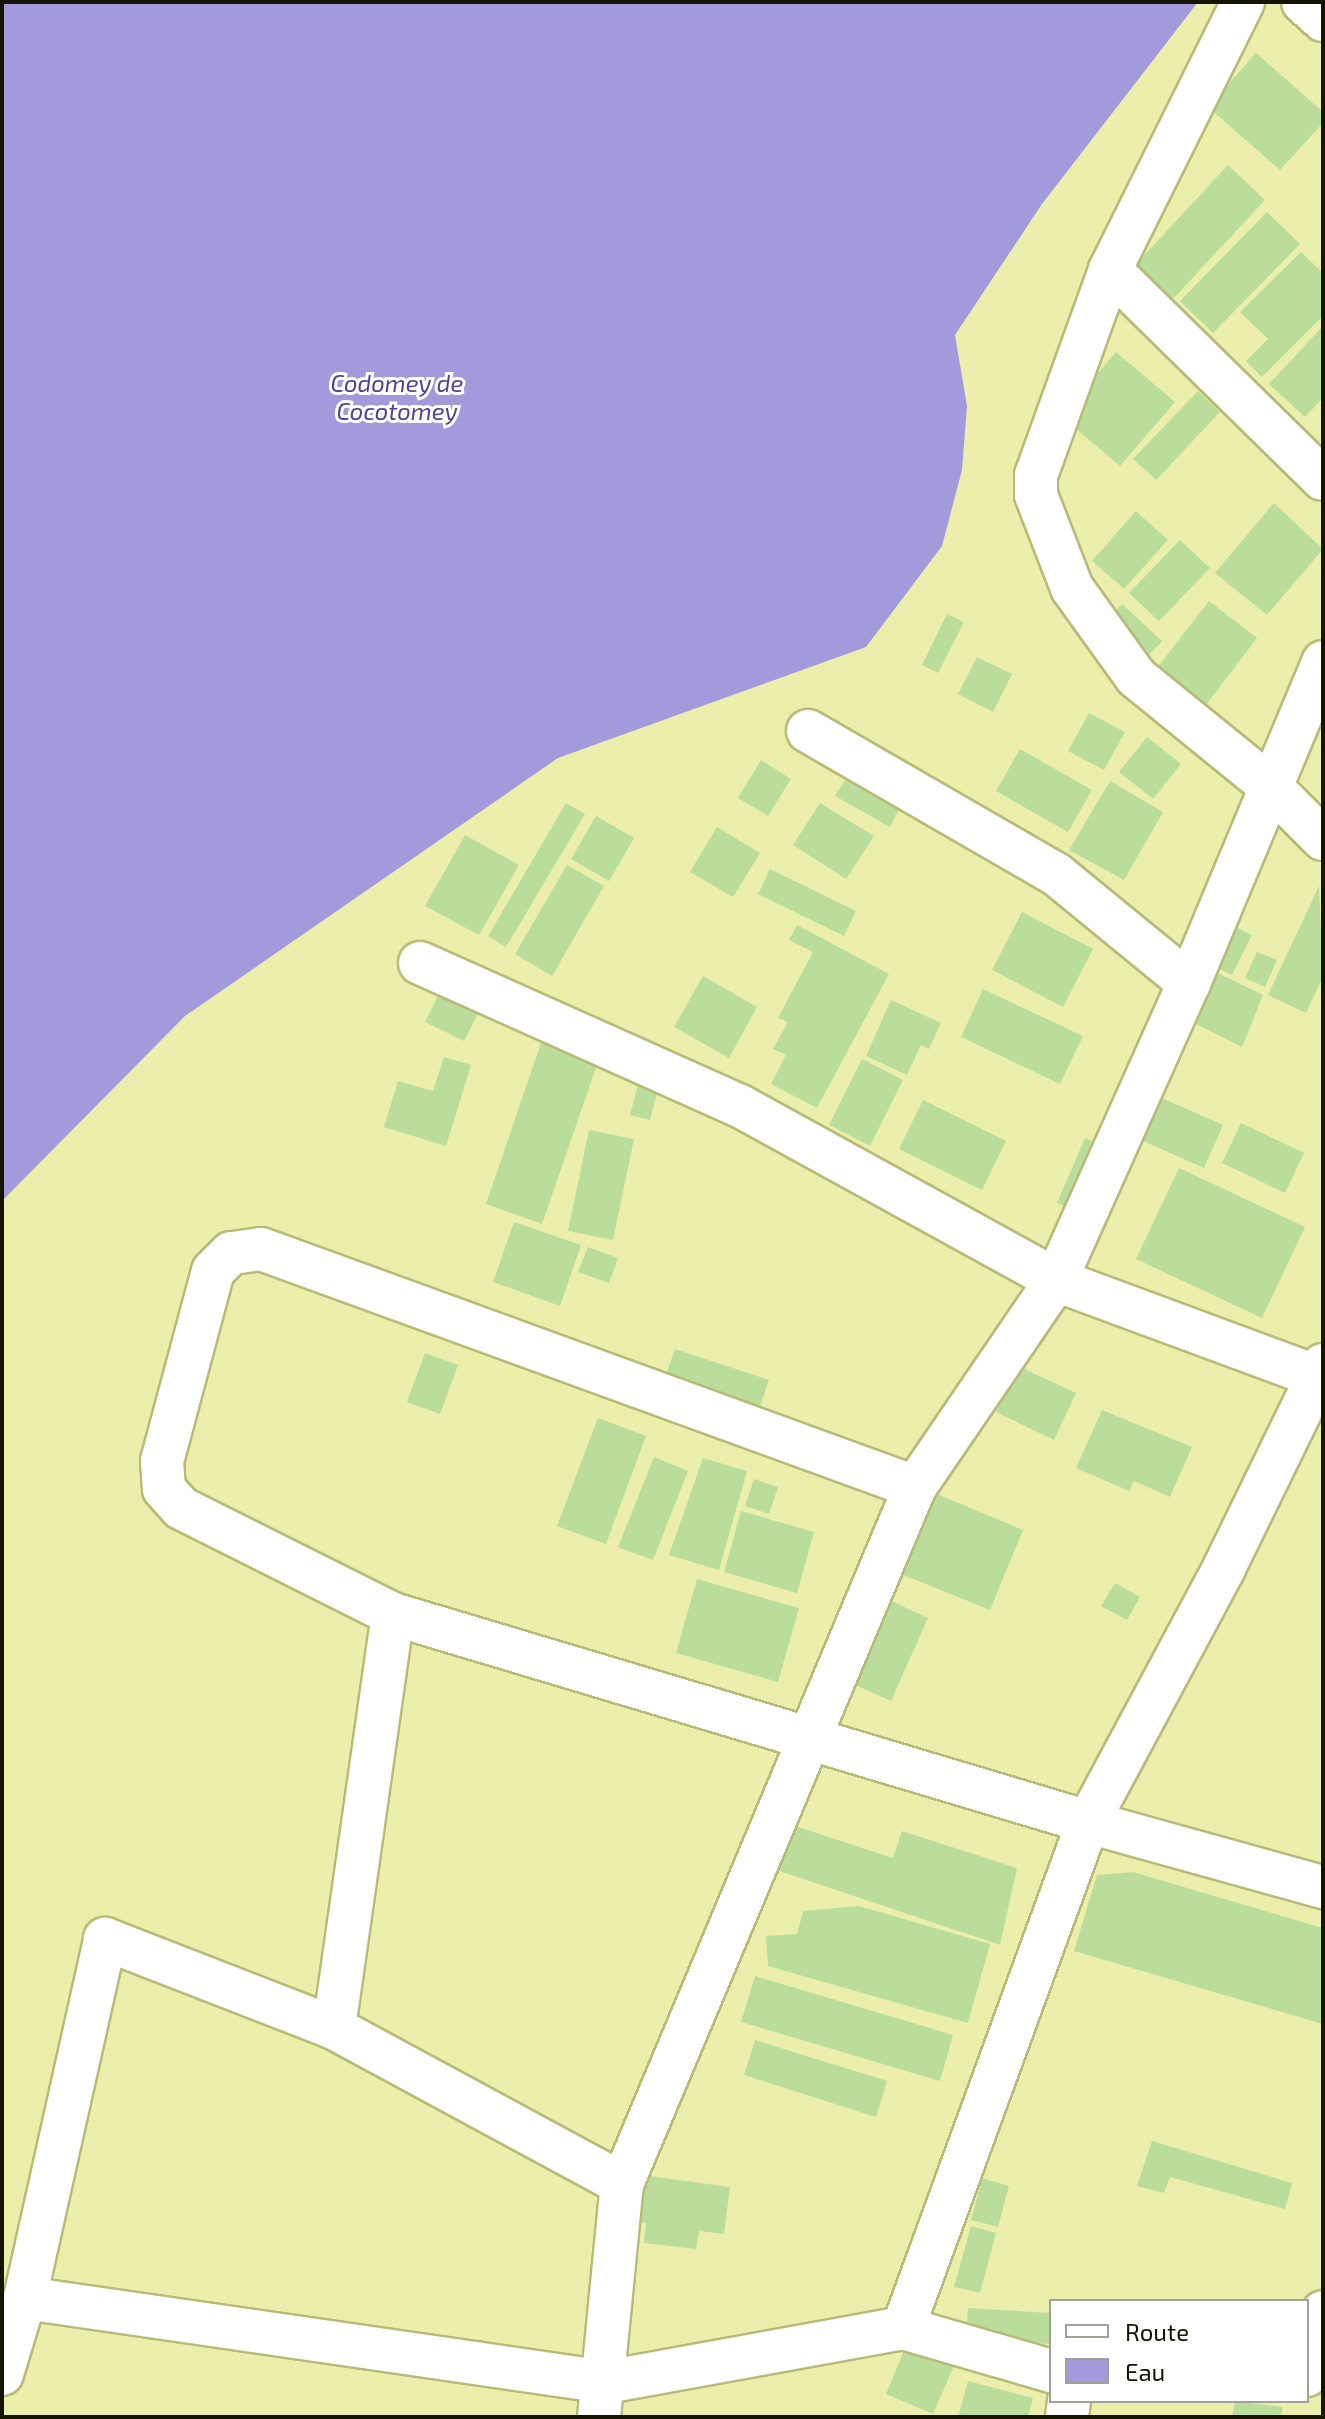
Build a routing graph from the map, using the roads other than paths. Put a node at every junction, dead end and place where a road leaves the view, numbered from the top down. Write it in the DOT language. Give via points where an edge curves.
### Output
graph roads {
  1 [pos="1243,2"];
  2 [pos="1303,2"];
  3 [pos="1323,20"];
  4 [pos="1110,270"];
  5 [pos="1323,479"];
  6 [pos="1323,662"];
  7 [pos="808,731"];
  8 [pos="1270,786"];
  9 [pos="1323,839"];
  10 [pos="420,963"];
  11 [pos="1189,983"];
  12 [pos="1056,1280"];
  13 [pos="1320,1371"];
  14 [pos="915,1487"];
  15 [pos="393,1614"];
  16 [pos="807,1735"];
  17 [pos="1088,1822"];
  18 [pos="1323,1887"];
  19 [pos="334,2028"];
  20 [pos="622,2184"];
  21 [pos="25,2298"];
  22 [pos="1323,2312"];
  23 [pos="903,2328"];
  24 [pos="1309,2367"];
  25 [pos="1049,2370"];
  26 [pos="2,2374"];
  27 [pos="603,2400"];
  1 -- 4 [label="street"];
  2 -- 3 [label="street"];
  4 -- 5 [label="street"];
  4 -- 8 [label="street" via="1036,475 1036,495 1072,588 1136,677"];
  6 -- 8 [label="street"];
  7 -- 11 [label="street" via="1056,874"];
  8 -- 9 [label="street"];
  8 -- 11 [label="street"];
  10 -- 12 [label="street" via="740,1106"];
  11 -- 12 [label="street"];
  12 -- 13 [label="street"];
  12 -- 14 [label="street"];
  13 -- 17 [label="street" via="1224,1568"];
  14 -- 15 [label="street" via="261,1249 231,1253 213,1271 162,1461 164,1489 181,1508"];
  14 -- 16 [label="street"];
  15 -- 16 [label="street"];
  15 -- 19 [label="street"];
  16 -- 17 [label="street"];
  16 -- 20 [label="street"];
  17 -- 18 [label="street"];
  17 -- 23 [label="street"];
  19 -- 20 [label="street"];
  19 -- 21 [label="street" via="105,1939"];
  20 -- 27 [label="street"];
  21 -- 26 [label="street"];
  21 -- 27 [label="street"];
  22 -- 24 [label="street"];
  23 -- 25 [label="street"];
  23 -- 27 [label="street"];
}
